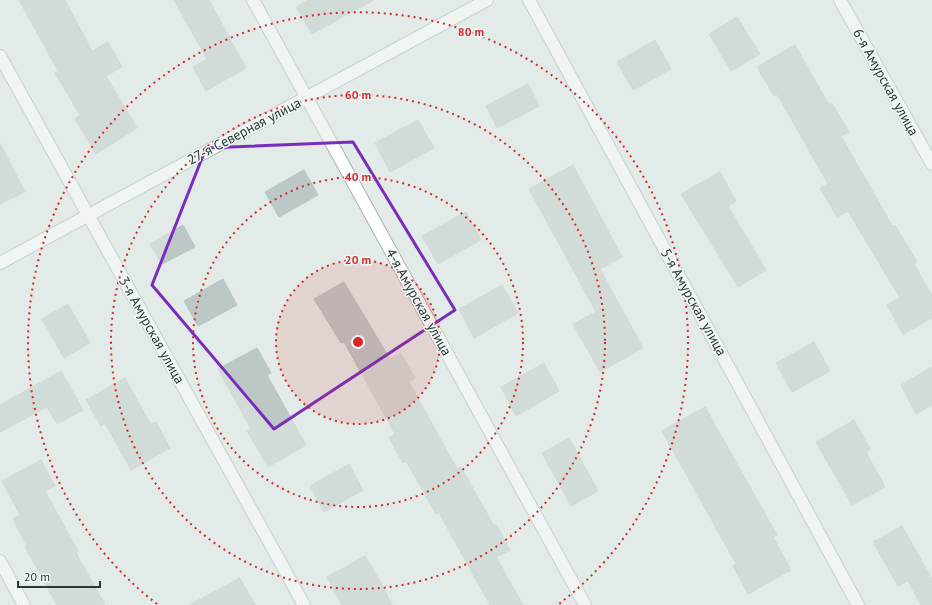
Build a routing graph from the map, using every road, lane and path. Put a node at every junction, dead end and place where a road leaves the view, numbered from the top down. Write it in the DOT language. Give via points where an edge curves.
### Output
graph roads {
  1 [pos="253,0"];
  2 [pos="487,0"];
  3 [pos="529,0"];
  4 [pos="840,0"];
  5 [pos="0,56"];
  6 [pos="307,97"];
  7 [pos="932,164"];
  8 [pos="89,215"];
  9 [pos="0,263"];
  10 [pos="0,562"];
  11 [pos="24,605"];
  12 [pos="304,605"];
  13 [pos="585,605"];
  14 [pos="858,605"];
  1 -- 6 [label="street, 4-я Амурская улица"];
  2 -- 6 [label="street, 27-я Северная улица"];
  3 -- 14 [label="street, 5-я Амурская улица"];
  4 -- 7 [label="street, 6-я Амурская улица"];
  5 -- 8 [label="street, 3-я Амурская улица"];
  6 -- 8 [label="street, 27-я Северная улица"];
  6 -- 13 [label="street, 4-я Амурская улица"];
  8 -- 9 [label="street, 27-я Северная улица"];
  8 -- 12 [label="street, 3-я Амурская улица"];
  10 -- 11 [label="street"];
}
